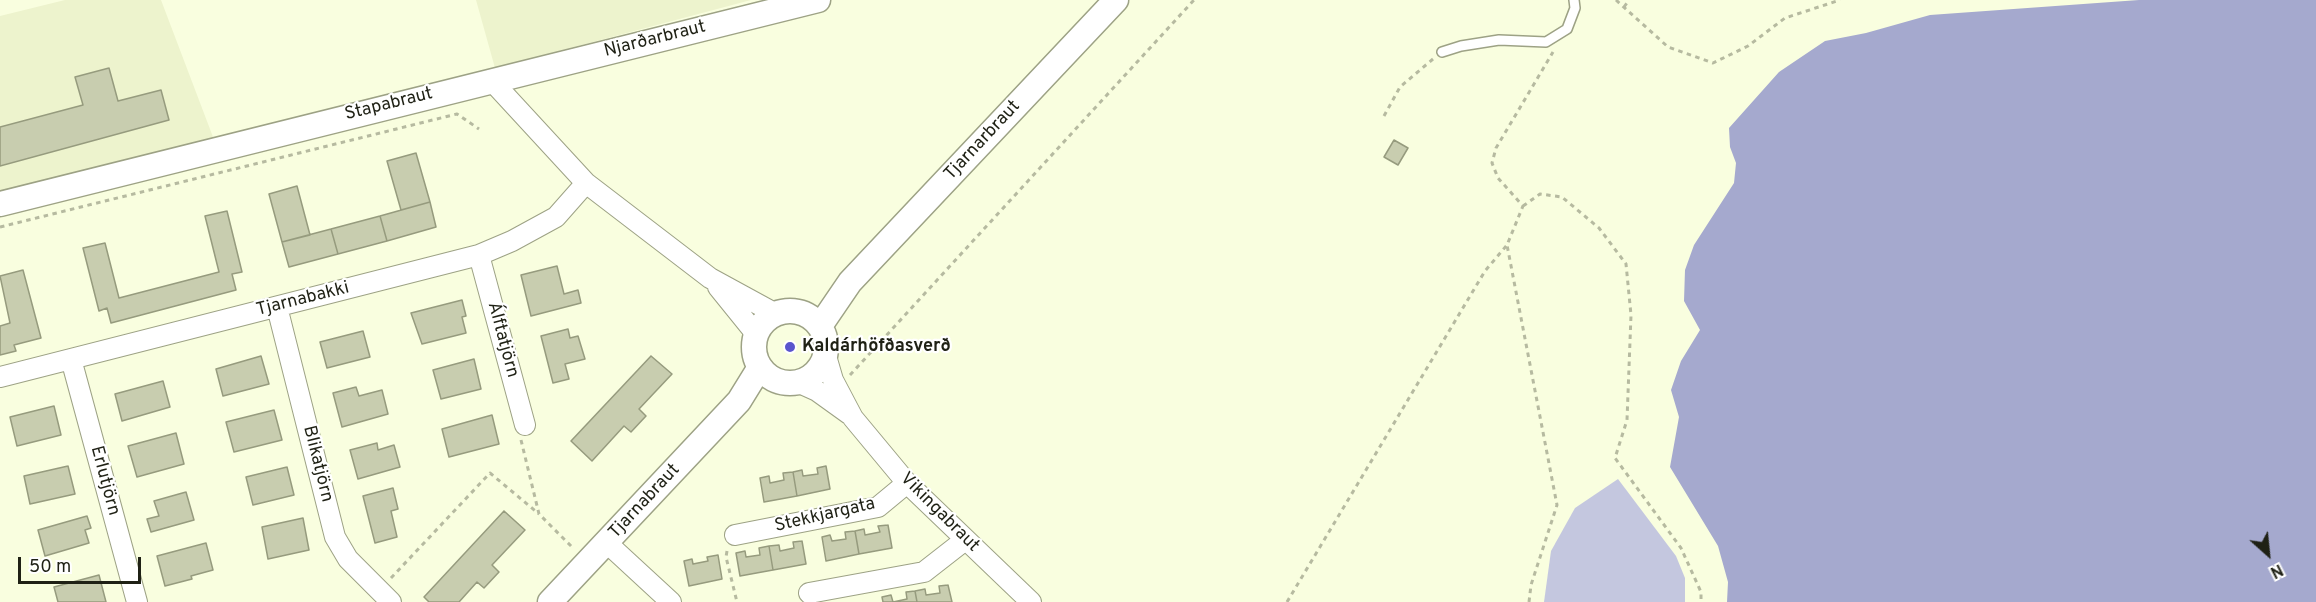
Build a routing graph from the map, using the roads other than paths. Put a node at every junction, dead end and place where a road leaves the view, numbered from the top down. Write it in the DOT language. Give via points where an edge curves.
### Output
graph roads {
  1 [pos="818,0"];
  2 [pos="1116,0"];
  3 [pos="1574,0"];
  4 [pos="1442,52"];
  5 [pos="491,80"];
  6 [pos="586,183"];
  7 [pos="0,204"];
  8 [pos="479,255"];
  9 [pos="710,278"];
  10 [pos="277,307"];
  11 [pos="776,314"];
  12 [pos="812,320"];
  13 [pos="756,334"];
  14 [pos="826,356"];
  15 [pos="71,359"];
  16 [pos="778,377"];
  17 [pos="0,378"];
  18 [pos="853,418"];
  19 [pos="525,425"];
  20 [pos="907,483"];
  21 [pos="735,535"];
  22 [pos="965,540"];
  23 [pos="607,543"];
  24 [pos="809,593"];
  25 [pos="385,596"];
  26 [pos="137,602"];
  27 [pos="550,602"];
  28 [pos="671,602"];
  29 [pos="1030,602"];
  1 -- 5 [label="street, Njarðarbraut"];
  2 -- 12 [label="street, Tjarnarbraut"];
  3 -- 4 [label="lane" via="1575,8 1566,29 1546,42 1499,40"];
  5 -- 6 [label="street"];
  5 -- 7 [label="street, Stapabraut"];
  6 -- 8 [label="street, Tjarnabakki" via="556,217"];
  6 -- 9 [label="street"];
  8 -- 10 [label="street, Tjarnabakki"];
  8 -- 19 [label="street, Álftatjörn"];
  9 -- 11 [label="street"];
  9 -- 13 [label="street"];
  10 -- 15 [label="street, Tjarnabakki"];
  10 -- 25 [label="street, Blikatjörn" via="335,537 348,559"];
  11 -- 12 [label="street" via="785,311"];
  11 -- 13 [label="street"];
  12 -- 14 [label="street" via="825,335"];
  13 -- 16 [label="street" via="755,357"];
  14 -- 16 [label="street" via="815,373"];
  14 -- 18 [label="street, Vikingabraut"];
  15 -- 17 [label="street, Tjarnabakki"];
  15 -- 26 [label="street, Erlutjörn"];
  16 -- 18 [label="street, Vikingabraut" via="817,391"];
  16 -- 23 [label="street, Tjarnabraut" via="739,401"];
  18 -- 20 [label="street, Vikingabraut"];
  20 -- 21 [label="street, Stekkjargata" via="878,507"];
  20 -- 22 [label="street, Vikingabraut"];
  22 -- 24 [label="street" via="924,572"];
  22 -- 29 [label="street, Vikingabraut"];
  23 -- 27 [label="street, Tjarnabraut"];
  23 -- 28 [label="street"];
}
